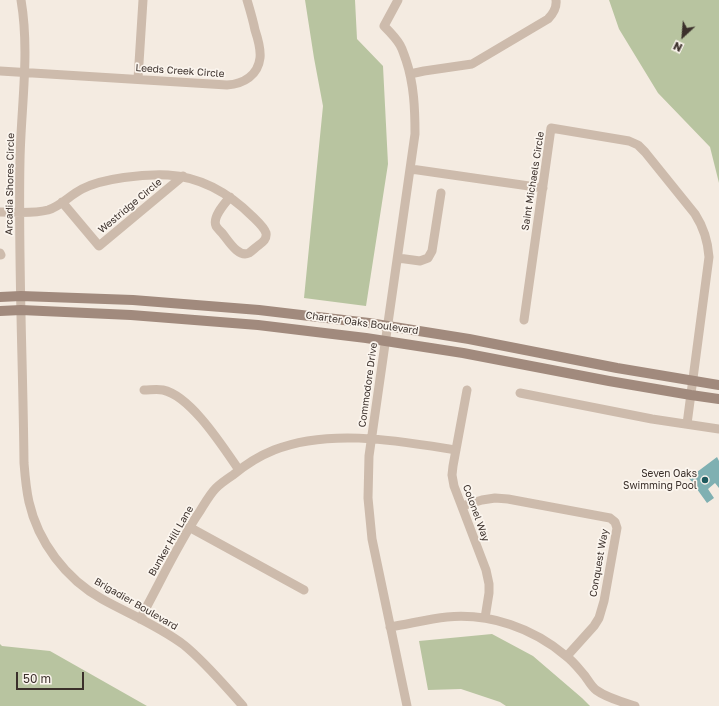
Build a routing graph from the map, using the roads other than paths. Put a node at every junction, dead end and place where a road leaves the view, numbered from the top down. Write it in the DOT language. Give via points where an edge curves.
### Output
graph roads {
  1 [pos="21,0"];
  2 [pos="143,0"];
  3 [pos="248,0"];
  4 [pos="398,0"];
  5 [pos="556,0"];
  6 [pos="0,71"];
  7 [pos="25,72"];
  8 [pos="410,74"];
  9 [pos="138,79"];
  10 [pos="411,168"];
  11 [pos="183,176"];
  12 [pos="543,188"];
  13 [pos="441,193"];
  14 [pos="230,196"];
  15 [pos="62,202"];
  16 [pos="0,212"];
  17 [pos="20,212"];
  18 [pos="398,258"];
  19 [pos="21,296"];
  20 [pos="0,297"];
  21 [pos="21,310"];
  22 [pos="0,311"];
  23 [pos="524,320"];
  24 [pos="388,326"];
  25 [pos="386,340"];
  26 [pos="692,381"];
  27 [pos="719,385"];
  28 [pos="144,390"];
  29 [pos="467,390"];
  30 [pos="520,393"];
  31 [pos="691,396"];
  32 [pos="719,399"];
  33 [pos="687,424"];
  34 [pos="719,429"];
  35 [pos="371,439"];
  36 [pos="456,450"];
  37 [pos="239,470"];
  38 [pos="462,506"];
  39 [pos="189,527"];
  40 [pos="304,590"];
  41 [pos="485,618"];
  42 [pos="140,619"];
  43 [pos="390,627"];
  44 [pos="566,656"];
  45 [pos="243,706"];
  46 [pos="407,706"];
  47 [pos="635,706"];
  1 -- 7 [label="street, Arcadia Shores Circle" via="24,14"];
  2 -- 9 [label="street"];
  3 -- 9 [label="street, Leeds Creek Circle" via="260,48 260,58 258,68 247,80 227,85"];
  4 -- 8 [label="street, Commodore Drive" via="384,26 401,47"];
  5 -- 8 [label="street" via="553,14 548,19 472,64"];
  6 -- 7 [label="street, Leeds Creek Circle"];
  7 -- 9 [label="street, Leeds Creek Circle"];
  7 -- 17 [label="street, Arcadia Shores Circle"];
  8 -- 10 [label="street, Commodore Drive" via="415,110"];
  10 -- 12 [label="street"];
  10 -- 18 [label="street, Commodore Drive"];
  11 -- 14 [label="street, Westridge Circle"];
  11 -- 15 [label="street, Westridge Circle" via="145,175 103,181 81,189"];
  11 -- 15 [label="street, Westridge Circle" via="99,246"];
  12 -- 23 [label="street, Saint Michaels Circle"];
  12 -- 26 [label="street, Saint Michaels Circle" via="551,128 629,140 645,152 695,214 705,233 710,257"];
  13 -- 18 [label="street" via="432,251 428,258 420,261"];
  14 -- 14 [label="street, Westridge Circle" via="264,229 264,240 249,253 242,254 236,250 216,225 217,215"];
  15 -- 17 [label="street, Westridge Circle" via="48,210"];
  16 -- 17 [label="street, Westridge Circle"];
  17 -- 19 [label="street, Arcadia Shores Circle"];
  18 -- 24 [label="street, Commodore Drive"];
  19 -- 20 [label="street, Charter Oaks Boulevard"];
  19 -- 21 [label="street, Brigadier Boulevard"];
  19 -- 24 [label="street, Charter Oaks Boulevard" via="133,300 259,310"];
  21 -- 22 [label="street, Charter Oaks Boulevard"];
  21 -- 25 [label="street, Charter Oaks Boulevard" via="258,325"];
  21 -- 42 [label="street, Brigadier Boulevard" via="25,481 36,524 54,556 78,583"];
  24 -- 25 [label="street, Commodore Drive"];
  24 -- 26 [label="street, Charter Oaks Boulevard"];
  25 -- 31 [label="street, Charter Oaks Boulevard"];
  25 -- 35 [label="street, Commodore Drive"];
  26 -- 27 [label="street, Charter Oaks Boulevard"];
  26 -- 31 [label="street"];
  28 -- 37 [label="street" via="163,390 178,397 204,422"];
  29 -- 36 [label="street, Colonel Way"];
  30 -- 33 [label="street" via="652,420"];
  31 -- 32 [label="street, Charter Oaks Boulevard"];
  31 -- 33 [label="street"];
  33 -- 34 [label="street"];
  35 -- 36 [label="street, Bunker Hill Lane"];
  35 -- 37 [label="street, Bunker Hill Lane" via="323,439 297,443 274,450"];
  35 -- 43 [label="street, Commodore Drive" via="368,498 372,539"];
  36 -- 38 [label="street, Colonel Way" via="452,475"];
  37 -- 39 [label="street, Bunker Hill Lane" via="216,489"];
  38 -- 41 [label="street, Colonel Way" via="489,584"];
  38 -- 44 [label="street, Conquest Way" via="501,498 610,518 615,522 617,528 599,618"];
  39 -- 40 [label="street"];
  39 -- 42 [label="street, Bunker Hill Lane"];
  41 -- 43 [label="street" via="448,617"];
  41 -- 44 [label="street" via="521,628 553,645"];
  42 -- 45 [label="street, Brigadier Boulevard" via="184,645"];
  43 -- 46 [label="street, Commodore Drive"];
  44 -- 47 [label="street" via="595,689"];
}
